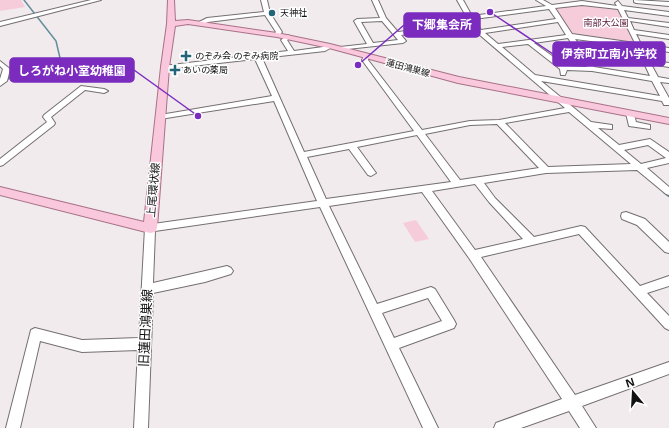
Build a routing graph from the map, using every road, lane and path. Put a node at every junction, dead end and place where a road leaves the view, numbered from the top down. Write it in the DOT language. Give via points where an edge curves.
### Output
graph roads {
  1 [pos="98,0"];
  2 [pos="172,0"];
  3 [pos="264,0"];
  4 [pos="376,0"];
  5 [pos="460,0"];
  6 [pos="539,0"];
  7 [pos="616,0"];
  8 [pos="581,1"];
  9 [pos="636,1"];
  10 [pos="647,1"];
  11 [pos="669,4"];
  12 [pos="551,7"];
  13 [pos="620,7"];
  14 [pos="654,12"];
  15 [pos="268,13"];
  16 [pos="669,14"];
  17 [pos="382,19"];
  18 [pos="626,19"];
  19 [pos="559,20"];
  20 [pos="472,21"];
  21 [pos="200,23"];
  22 [pos="0,24"];
  23 [pos="171,24"];
  24 [pos="669,25"];
  25 [pos="564,26"];
  26 [pos="480,32"];
  27 [pos="633,32"];
  28 [pos="397,34"];
  29 [pos="277,35"];
  30 [pos="570,36"];
  31 [pos="288,37"];
  32 [pos="486,37"];
  33 [pos="669,37"];
  34 [pos="528,42"];
  35 [pos="371,44"];
  36 [pos="330,46"];
  37 [pos="497,46"];
  38 [pos="639,46"];
  39 [pos="340,49"];
  40 [pos="669,50"];
  41 [pos="580,52"];
  42 [pos="292,53"];
  43 [pos="258,57"];
  44 [pos="366,57"];
  45 [pos="647,62"];
  46 [pos="0,63"];
  47 [pos="669,65"];
  48 [pos="165,67"];
  49 [pos="564,68"];
  50 [pos="592,69"];
  51 [pos="532,77"];
  52 [pos="656,79"];
  53 [pos="669,81"];
  54 [pos="563,82"];
  55 [pos="0,84"];
  56 [pos="104,90"];
  57 [pos="276,98"];
  58 [pos="560,100"];
  59 [pos="667,100"];
  60 [pos="669,107"];
  61 [pos="572,110"];
  62 [pos="630,114"];
  63 [pos="160,117"];
  64 [pos="669,121"];
  65 [pos="499,122"];
  66 [pos="590,124"];
  67 [pos="609,127"];
  68 [pos="647,127"];
  69 [pos="418,132"];
  70 [pos="351,145"];
  71 [pos="619,148"];
  72 [pos="301,155"];
  73 [pos="669,156"];
  74 [pos="669,160"];
  75 [pos="0,163"];
  76 [pos="639,167"];
  77 [pos="546,170"];
  78 [pos="370,173"];
  79 [pos="477,181"];
  80 [pos="458,184"];
  81 [pos="667,188"];
  82 [pos="425,189"];
  83 [pos="0,192"];
  84 [pos="323,203"];
  85 [pos="626,216"];
  86 [pos="150,228"];
  87 [pos="532,242"];
  88 [pos="669,249"];
  89 [pos="473,255"];
  90 [pos="227,271"];
  91 [pos="669,281"];
  92 [pos="147,289"];
  93 [pos="639,292"];
  94 [pos="374,310"];
  95 [pos="669,324"];
  96 [pos="145,344"];
  97 [pos="390,345"];
  98 [pos="669,368"];
  99 [pos="573,402"];
  100 [pos="13,428"];
  101 [pos="141,428"];
  102 [pos="431,428"];
  103 [pos="501,428"];
  104 [pos="589,428"];
  1 -- 22 [label="street"];
  2 -- 23 [label="main road"];
  3 -- 15 [label="street"];
  4 -- 17 [label="street"];
  5 -- 20 [label="street"];
  6 -- 12 [label="street"];
  7 -- 13 [label="street"];
  8 -- 12 [label="street"];
  8 -- 13 [label="street"];
  9 -- 10 [label="street"];
  10 -- 11 [label="street"];
  10 -- 14 [label="street"];
  12 -- 19 [label="street"];
  12 -- 20 [label="street"];
  13 -- 14 [label="street"];
  13 -- 18 [label="street"];
  14 -- 16 [label="street"];
  15 -- 21 [label="street"];
  15 -- 29 [label="street" via="279,32"];
  17 -- 28 [label="street"];
  17 -- 35 [label="street" via="357,21"];
  18 -- 24 [label="street"];
  18 -- 27 [label="street"];
  19 -- 25 [label="street"];
  19 -- 26 [label="street"];
  20 -- 26 [label="street"];
  20 -- 28 [label="street"];
  21 -- 23 [label="main road, 蓮田鴻巣線"];
  21 -- 29 [label="main road, 蓮田鴻巣線"];
  23 -- 48 [label="main road, 上尾環状線"];
  25 -- 30 [label="street"];
  25 -- 32 [label="street"];
  26 -- 32 [label="street"];
  27 -- 33 [label="street"];
  27 -- 38 [label="street"];
  28 -- 35 [label="street" via="403,41"];
  29 -- 31 [label="main road, 蓮田鴻巣線"];
  30 -- 34 [label="street"];
  30 -- 38 [label="street"];
  30 -- 41 [label="street"];
  31 -- 36 [label="main road, 蓮田鴻巣線"];
  31 -- 42 [label="street" via="284,40"];
  32 -- 37 [label="street"];
  34 -- 37 [label="street"];
  34 -- 49 [label="street"];
  35 -- 39 [label="street"];
  36 -- 39 [label="main road, 蓮田鴻巣線"];
  36 -- 42 [label="street"];
  37 -- 51 [label="street"];
  38 -- 40 [label="street"];
  38 -- 45 [label="street"];
  39 -- 44 [label="main road, 蓮田鴻巣線"];
  41 -- 45 [label="street"];
  41 -- 50 [label="street"];
  42 -- 43 [label="street"];
  43 -- 48 [label="street"];
  43 -- 57 [label="street"];
  44 -- 58 [label="main road, 蓮田鴻巣線" via="458,80"];
  44 -- 69 [label="street" via="364,60"];
  45 -- 47 [label="street"];
  45 -- 52 [label="street"];
  46 -- 55 [label="street" via="7,69"];
  48 -- 63 [label="main road, 上尾環状線"];
  49 -- 50 [label="street"];
  49 -- 54 [label="street"];
  50 -- 52 [label="street"];
  51 -- 54 [label="street"];
  51 -- 58 [label="street"];
  52 -- 53 [label="street"];
  52 -- 59 [label="street"];
  54 -- 59 [label="street"];
  56 -- 75 [label="street" via="84,88 47,117 51,123"];
  57 -- 63 [label="street"];
  57 -- 72 [label="street"];
  58 -- 61 [label="street"];
  58 -- 62 [label="main road, 蓮田鴻巣線"];
  59 -- 60 [label="street"];
  61 -- 65 [label="street"];
  61 -- 66 [label="street"];
  62 -- 64 [label="main road, 蓮田鴻巣線"];
  62 -- 68 [label="street" via="632,124"];
  63 -- 86 [label="main road, 上尾環状線"];
  65 -- 69 [label="street" via="470,123"];
  65 -- 77 [label="street"];
  66 -- 67 [label="street"];
  66 -- 71 [label="street"];
  69 -- 70 [label="street"];
  69 -- 80 [label="street"];
  70 -- 72 [label="street"];
  70 -- 78 [label="street"];
  71 -- 73 [label="street" via="650,142"];
  71 -- 76 [label="street"];
  72 -- 84 [label="street"];
  74 -- 76 [label="street"];
  76 -- 77 [label="street"];
  76 -- 81 [label="street"];
  77 -- 79 [label="street"];
  79 -- 80 [label="street"];
  79 -- 87 [label="street"];
  80 -- 82 [label="street"];
  82 -- 84 [label="street"];
  82 -- 89 [label="street"];
  83 -- 86 [label="main road, 上尾環状線"];
  84 -- 86 [label="street"];
  84 -- 94 [label="street"];
  85 -- 88 [label="street" via="641,222"];
  86 -- 92 [label="street, 旧蓮田鴻巣線"];
  87 -- 89 [label="street"];
  87 -- 93 [label="street" via="581,230"];
  89 -- 99 [label="street"];
  90 -- 92 [label="street"];
  91 -- 93 [label="street"];
  92 -- 96 [label="street, 旧蓮田鴻巣線"];
  93 -- 95 [label="street"];
  94 -- 97 [label="street"];
  94 -- 97 [label="street" via="431,292 450,324"];
  96 -- 100 [label="street" via="82,346 35,334"];
  96 -- 101 [label="street, 旧蓮田鴻巣線"];
  97 -- 102 [label="street"];
  98 -- 99 [label="street"];
  99 -- 103 [label="street"];
  99 -- 104 [label="street"];
}
